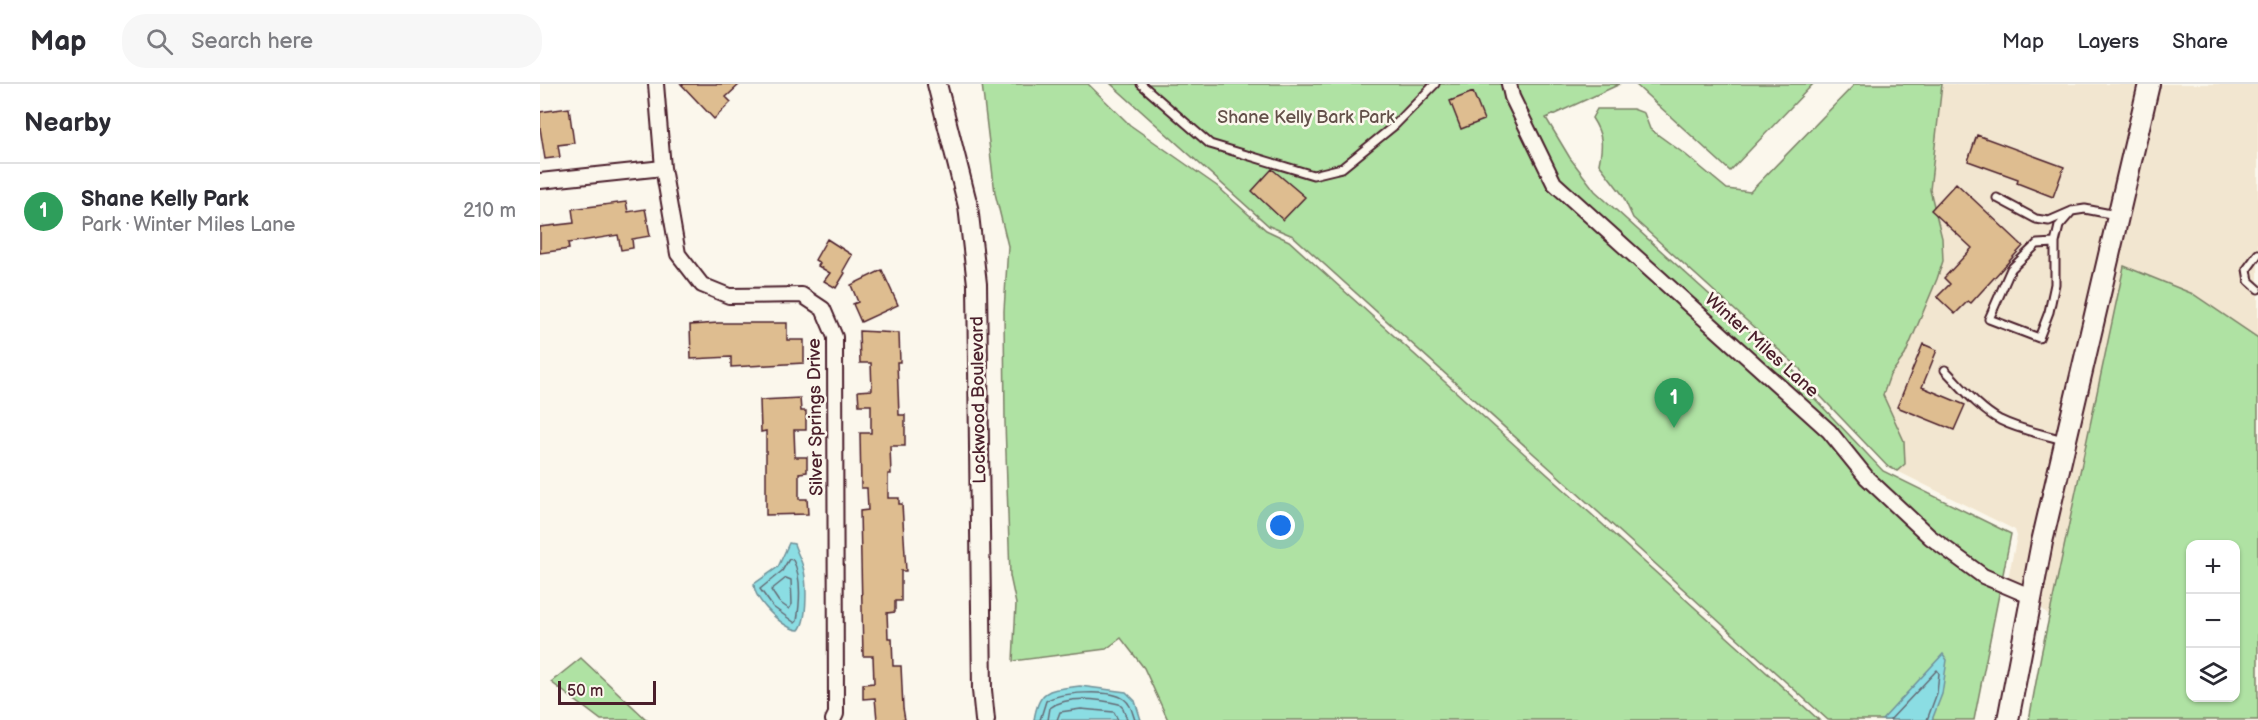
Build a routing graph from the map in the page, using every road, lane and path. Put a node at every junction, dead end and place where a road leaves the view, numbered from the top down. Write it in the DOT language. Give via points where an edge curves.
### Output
graph roads {
  1 [pos="656,84"];
  2 [pos="937,84"];
  3 [pos="1141,84"];
  4 [pos="1435,84"];
  5 [pos="1509,84"];
  6 [pos="2149,84"];
  7 [pos="663,168"];
  8 [pos="540,181"];
  9 [pos="1997,198"];
  10 [pos="2072,211"];
  11 [pos="2118,215"];
  12 [pos="2055,243"];
  13 [pos="2258,255"];
  14 [pos="2258,289"];
  15 [pos="1945,370"];
  16 [pos="2065,441"];
  17 [pos="2030,596"];
  18 [pos="833,720"];
  19 [pos="985,720"];
  20 [pos="2008,720"];
  1 -- 7 [label="street, Silver Springs Drive"];
  2 -- 19 [label="street, Lockwood Boulevard" via="968,206 977,284"];
  3 -- 4 [label="lane" via="1210,144 1313,175 1342,168 1395,125"];
  5 -- 17 [label="street, Winter Miles Lane" via="1554,183 1829,431 1867,478 1930,537 1983,576"];
  6 -- 11 [label="main road"];
  7 -- 8 [label="street"];
  7 -- 18 [label="street, Silver Springs Drive" via="678,255 702,285 729,296 802,295 823,309 835,337"];
  9 -- 10 [label="lane" via="2036,219 2049,221"];
  10 -- 11 [label="lane"];
  10 -- 12 [label="lane" via="2059,226"];
  11 -- 16 [label="main road"];
  12 -- 12 [label="lane" via="2055,284 2039,338 1989,319 2011,269 2037,244"];
  13 -- 14 [label="lane" via="2247,269 2249,281"];
  15 -- 16 [label="lane" via="1978,404 2000,419"];
  16 -- 17 [label="main road"];
  17 -- 20 [label="main road"];
}
